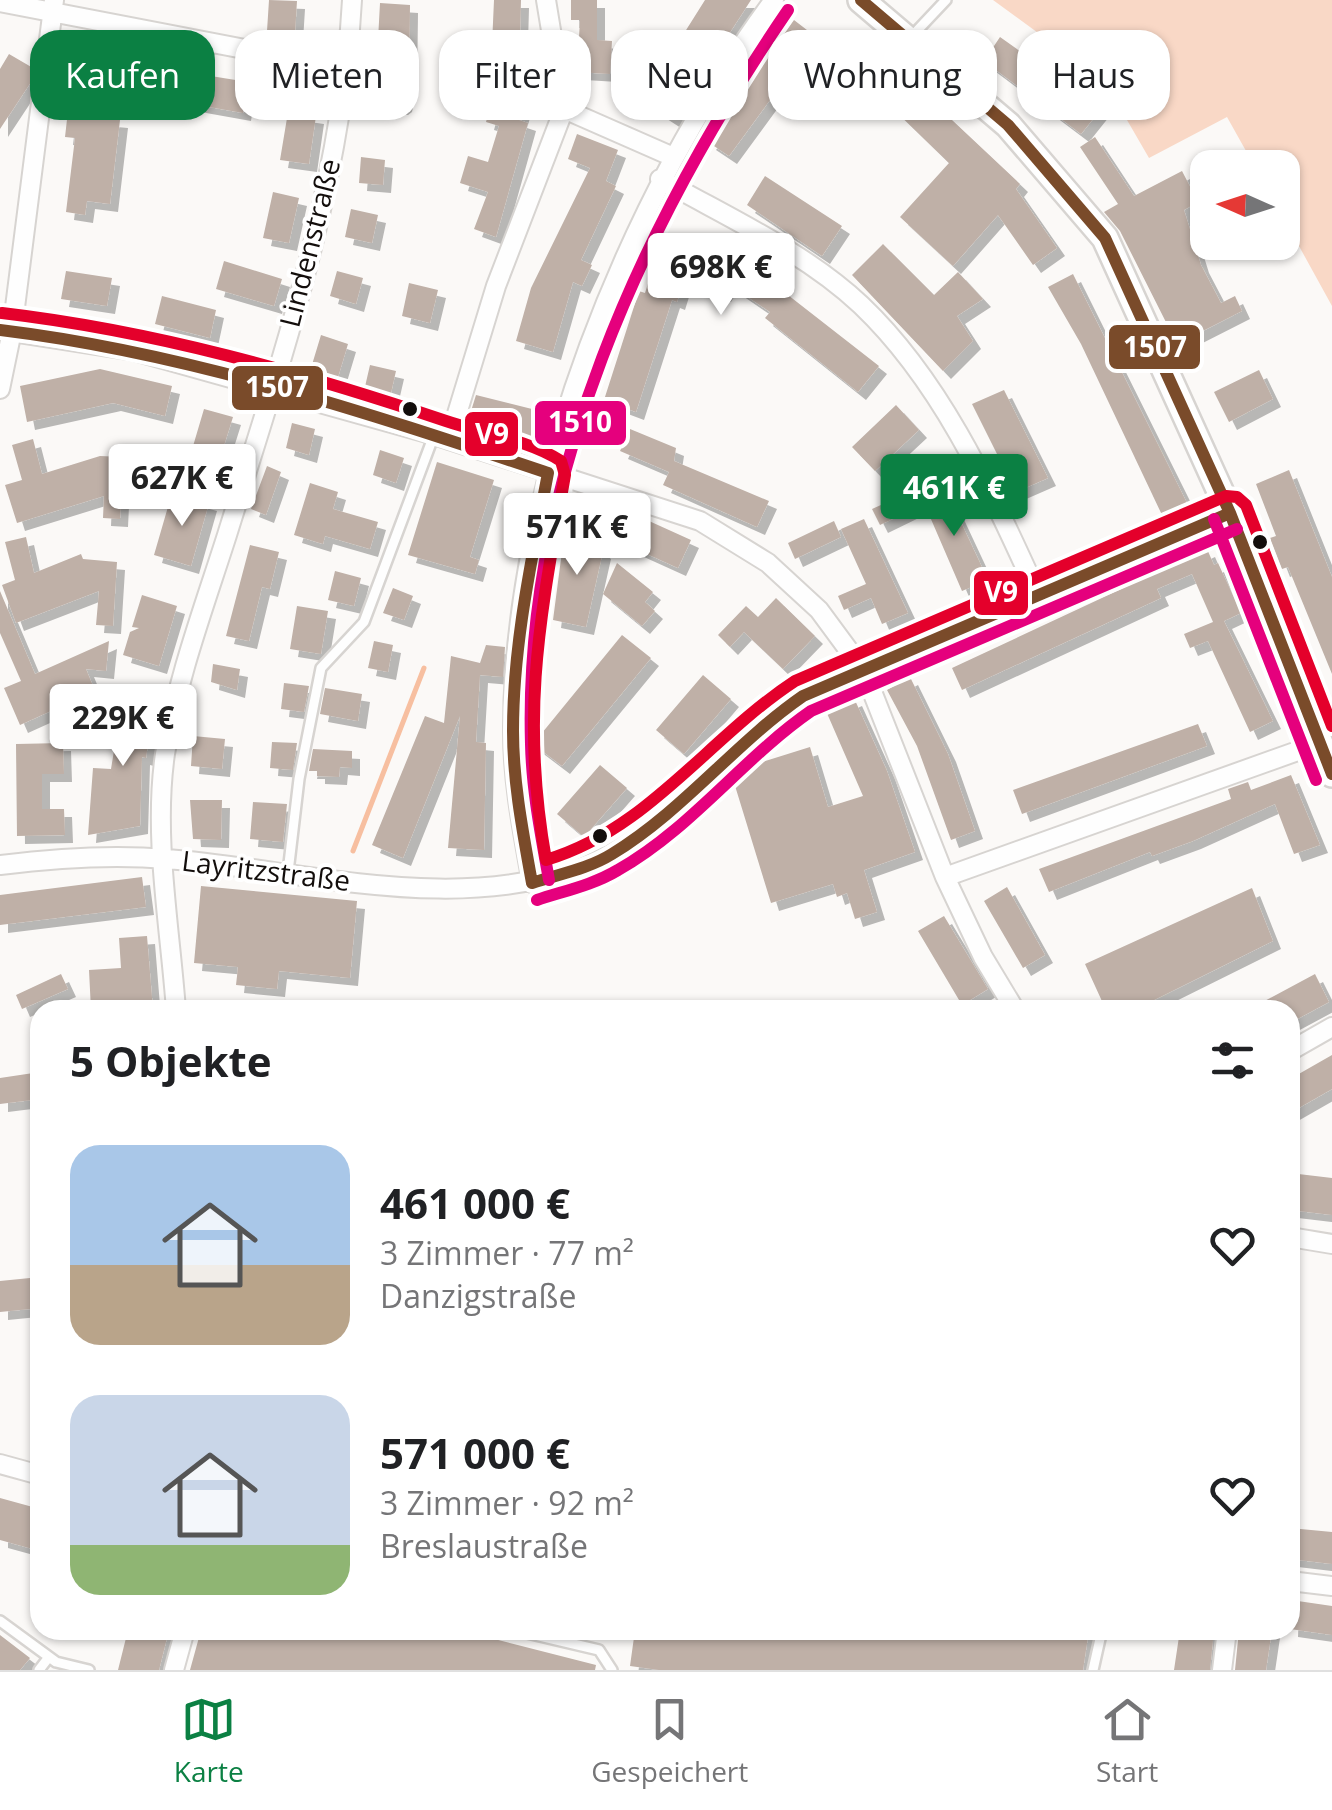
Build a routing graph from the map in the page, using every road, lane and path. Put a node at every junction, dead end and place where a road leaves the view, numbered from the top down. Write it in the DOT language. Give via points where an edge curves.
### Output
graph roads {
  1 [pos="352,0"];
  2 [pos="546,0"];
  3 [pos="774,0"];
  4 [pos="861,0"];
  5 [pos="946,0"];
  6 [pos="0,2"];
  7 [pos="54,5"];
  8 [pos="350,30"];
  9 [pos="551,30"];
  10 [pos="900,30"];
  11 [pos="918,30"];
  12 [pos="235,45"];
  13 [pos="997,114"];
  14 [pos="337,120"];
  15 [pos="560,120"];
  16 [pos="589,120"];
  17 [pos="671,156"];
  18 [pos="660,179"];
  19 [pos="6,330"];
  20 [pos="272,388"];
  21 [pos="0,389"];
  22 [pos="442,438"];
  23 [pos="548,473"];
  24 [pos="1230,513"];
  25 [pos="1039,597"];
  26 [pos="864,670"];
  27 [pos="1320,743"];
  28 [pos="1332,774"];
  29 [pos="164,858"];
  30 [pos="0,865"];
  31 [pos="288,872"];
  32 [pos="944,877"];
  33 [pos="532,882"];
  34 [pos="175,1000"];
  35 [pos="1009,1000"];
  36 [pos="1332,1027"];
  37 [pos="1300,1045"];
  38 [pos="1300,1239"];
  39 [pos="1332,1244"];
  40 [pos="0,1464"];
  41 [pos="30,1472"];
  42 [pos="1300,1582"];
  43 [pos="1332,1586"];
  44 [pos="0,1621"];
  45 [pos="182,1640"];
  46 [pos="556,1640"];
  47 [pos="1100,1640"];
  48 [pos="1226,1640"];
  49 [pos="49,1657"];
  50 [pos="38,1670"];
  51 [pos="89,1670"];
  52 [pos="174,1670"];
  53 [pos="612,1670"];
  54 [pos="1094,1670"];
  55 [pos="1222,1670"];
  1 -- 8 [label="street, Lindenstraße"];
  2 -- 9 [label="street"];
  3 -- 17 [label="street"];
  4 -- 10 [label="street"];
  5 -- 11 [label="lane"];
  6 -- 7 [label="street"];
  7 -- 12 [label="street"];
  7 -- 19 [label="street"];
  13 -- 24 [label="street" via="1105,238"];
  14 -- 20 [label="street, Lindenstraße"];
  15 -- 22 [label="street"];
  16 -- 17 [label="street"];
  17 -- 18 [label="street"];
  18 -- 23 [label="street" via="599,324"];
  18 -- 25 [label="street" via="777,244 860,304 952,422"];
  19 -- 20 [label="street" via="134,352"];
  19 -- 21 [label="street"];
  20 -- 22 [label="street"];
  20 -- 29 [label="street, Lindenstraße" via="180,687 165,756"];
  22 -- 23 [label="street"];
  22 -- 31 [label="lane" via="364,622 321,668"];
  23 -- 26 [label="street" via="700,521 751,552 819,610"];
  23 -- 33 [label="street" via="518,635 513,731 516,799"];
  24 -- 25 [label="street, Layritzstraße"];
  24 -- 27 [label="street"];
  25 -- 26 [label="street, Layritzstraße"];
  26 -- 32 [label="street"];
  26 -- 33 [label="street, Layritzstraße" via="778,712 612,854"];
  27 -- 28 [label="street"];
  27 -- 32 [label="street"];
  29 -- 30 [label="street, Layritzstraße" via="70,856"];
  29 -- 31 [label="street, Layritzstraße"];
  29 -- 34 [label="street, Lindenstraße"];
  31 -- 33 [label="street, Layritzstraße" via="448,890"];
  32 -- 35 [label="street"];
  36 -- 37 [label="street"];
  38 -- 39 [label="street"];
  40 -- 41 [label="street"];
  42 -- 43 [label="street"];
  44 -- 49 [label="lane"];
  45 -- 52 [label="street"];
  46 -- 53 [label="lane" via="599,1650"];
  47 -- 54 [label="lane"];
  48 -- 55 [label="street"];
  49 -- 50 [label="lane"];
  49 -- 51 [label="lane"];
}
